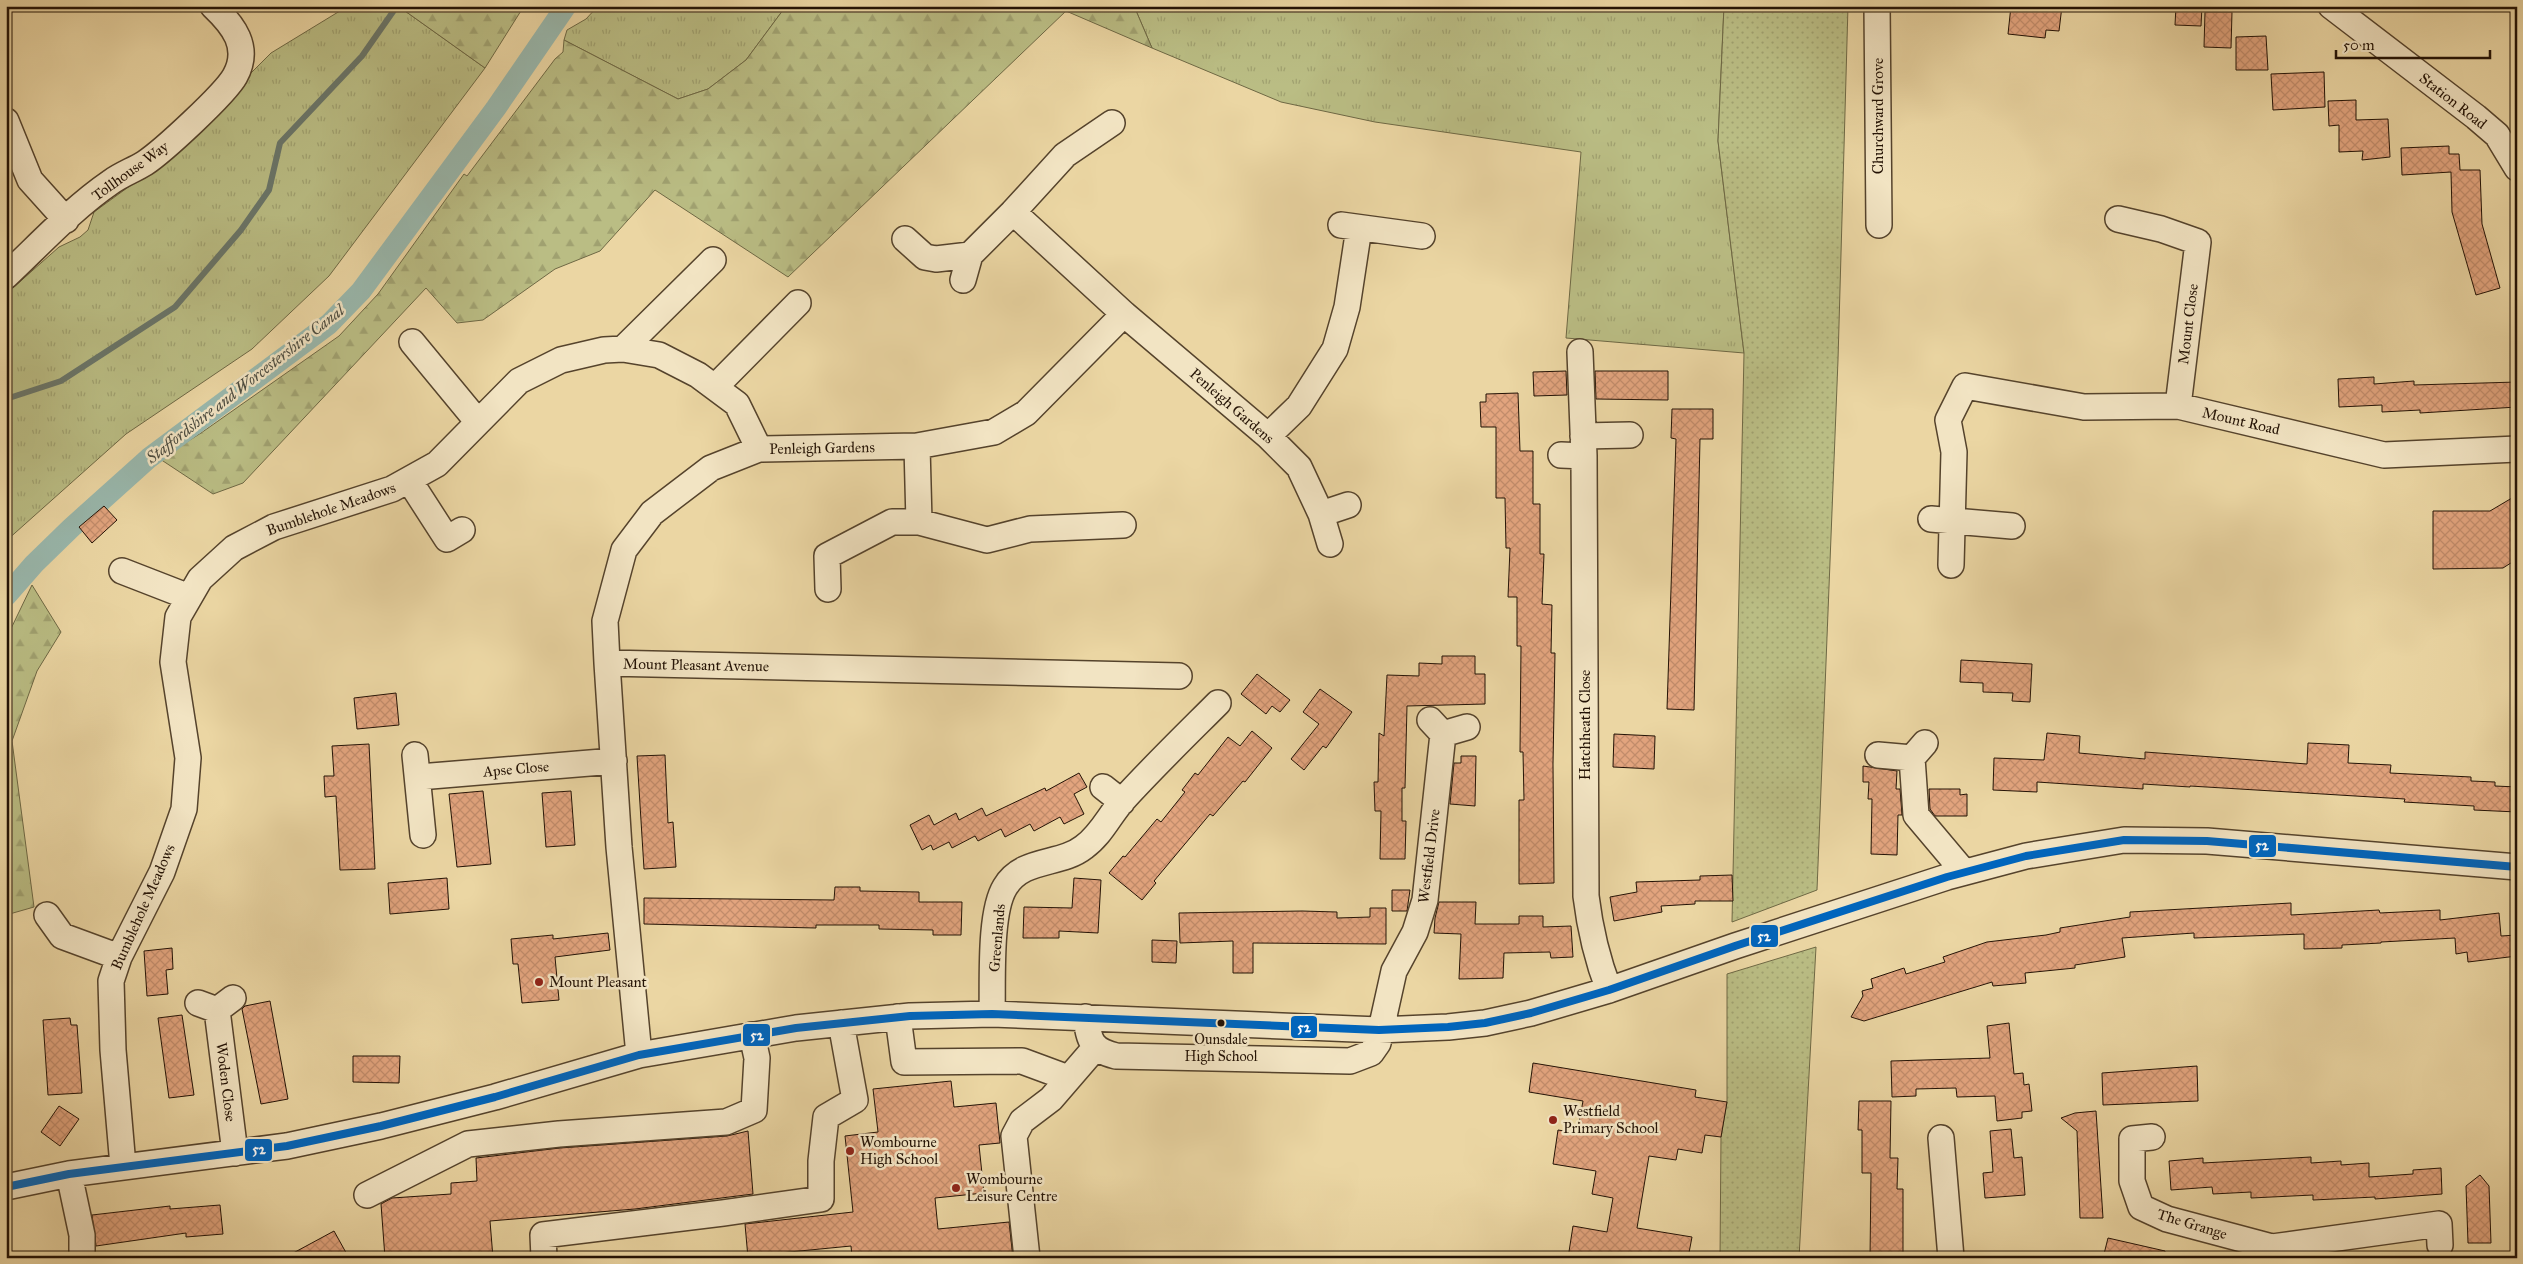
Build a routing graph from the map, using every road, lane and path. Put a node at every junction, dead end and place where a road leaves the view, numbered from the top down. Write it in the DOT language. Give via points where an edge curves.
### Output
graph roads {
  1 [pos="213,6"];
  2 [pos="1877,6"];
  3 [pos="2331,6"];
  4 [pos="6,121"];
  5 [pos="1112,123"];
  6 [pos="2516,164"];
  7 [pos="1013,212"];
  8 [pos="2118,219"];
  9 [pos="66,220"];
  10 [pos="1879,225"];
  11 [pos="1422,236"];
  12 [pos="905,239"];
  13 [pos="978,247"];
  14 [pos="712,260"];
  15 [pos="6,276"];
  16 [pos="963,280"];
  17 [pos="798,303"];
  18 [pos="1124,314"];
  19 [pos="412,342"];
  20 [pos="623,349"];
  21 [pos="1580,352"];
  22 [pos="716,386"];
  23 [pos="2178,406"];
  24 [pos="478,422"];
  25 [pos="1630,435"];
  26 [pos="1268,436"];
  27 [pos="917,446"];
  28 [pos="759,449"];
  29 [pos="1576,449"];
  30 [pos="2517,449"];
  31 [pos="409,480"];
  32 [pos="1348,505"];
  33 [pos="1321,514"];
  34 [pos="1942,520"];
  35 [pos="919,522"];
  36 [pos="1123,525"];
  37 [pos="2012,526"];
  38 [pos="462,530"];
  39 [pos="1330,544"];
  40 [pos="1951,565"];
  41 [pos="122,571"];
  42 [pos="828,588"];
  43 [pos="189,597"];
  44 [pos="607,663"];
  45 [pos="1179,676"];
  46 [pos="1218,703"];
  47 [pos="1467,727"];
  48 [pos="1878,755"];
  49 [pos="614,761"];
  50 [pos="423,835"];
  51 [pos="2517,867"];
  52 [pos="1964,872"];
  53 [pos="47,915"];
  54 [pos="119,957"];
  55 [pos="1609,990"];
  56 [pos="216,1004"];
  57 [pos="992,1014"];
  58 [pos="898,1017"];
  59 [pos="1086,1018"];
  60 [pos="841,1023"];
  61 [pos="1380,1030"];
  62 [pos="752,1035"];
  63 [pos="1095,1048"];
  64 [pos="639,1055"];
  65 [pos="1068,1078"];
  66 [pos="2152,1137"];
  67 [pos="1941,1138"];
  68 [pos="235,1153"];
  69 [pos="123,1166"];
  70 [pos="69,1174"];
  71 [pos="17,1184"];
  72 [pos="367,1195"];
  73 [pos="2440,1245"];
  74 [pos="2273,1252"];
  75 [pos="82,1258"];
  76 [pos="544,1258"];
  77 [pos="1027,1258"];
  78 [pos="1951,1258"];
  1 -- 9 [label="street, Tollhouse Way" via="231,22 239,38 240,53 235,75 224,90 156,155 112,182"];
  2 -- 10 [label="street, Churchward Grove"];
  3 -- 6 [label="street, Station Road" via="2476,117 2497,135"];
  4 -- 9 [label="street" via="30,180"];
  5 -- 7 [label="street" via="1065,155"];
  7 -- 13 [label="street"];
  7 -- 18 [label="street, Penleigh Gardens"];
  8 -- 23 [label="street, Mount Close" via="2198,242"];
  9 -- 15 [label="street, Tollhouse Way"];
  11 -- 26 [label="street" via="1350,226 1347,306 1335,349 1298,406"];
  12 -- 13 [label="street" via="925,256 936,259"];
  13 -- 16 [label="street"];
  14 -- 20 [label="street"];
  17 -- 22 [label="street"];
  18 -- 26 [label="street, Penleigh Gardens"];
  18 -- 27 [label="street, Penleigh Gardens" via="1026,412 994,432"];
  19 -- 24 [label="street"];
  20 -- 22 [label="street, Bumblehole Meadows" via="659,355"];
  20 -- 24 [label="street, Bumblehole Meadows" via="561,360 520,382"];
  21 -- 29 [label="street, Hatchheath Close"];
  22 -- 28 [label="street, Bumblehole Meadows" via="736,404"];
  23 -- 30 [label="street, Mount Road" via="2384,455"];
  23 -- 34 [label="street, Mount Road" via="2084,407 1965,386 1948,420 1954,452"];
  24 -- 31 [label="street, Bumblehole Meadows" via="437,464"];
  25 -- 29 [label="street"];
  26 -- 33 [label="street, Penleigh Gardens" via="1299,467"];
  27 -- 28 [label="street, Penleigh Gardens"];
  27 -- 35 [label="street"];
  28 -- 44 [label="street, Penleigh Gardens" via="711,468 652,513 624,550 605,622"];
  29 -- 55 [label="street, Hatchheath Close" via="1586,896 1590,929"];
  31 -- 38 [label="street" via="447,538"];
  31 -- 43 [label="street, Bumblehole Meadows" via="392,489 258,535 234,548 200,578"];
  32 -- 33 [label="street"];
  33 -- 39 [label="street, Penleigh Gardens"];
  34 -- 37 [label="street"];
  34 -- 40 [label="street"];
  35 -- 36 [label="street" via="987,540 1030,530"];
  35 -- 42 [label="street" via="892,522 828,556"];
  41 -- 43 [label="street"];
  43 -- 54 [label="street, Bumblehole Meadows" via="178,617 173,662 188,758 184,809 162,872"];
  44 -- 45 [label="street, Mount Pleasant Avenue"];
  44 -- 49 [label="street, Mount Pleasant Avenue"];
  46 -- 57 [label="street, Greenlands" via="1143,780 1113,794 1095,838 1083,849 1038,863 1017,874 1005,886 998,902"];
  47 -- 61 [label="street, Westfield Drive" via="1436,727 1425,900 1416,932 1394,971"];
  48 -- 52 [label="street" via="1918,750 1916,815"];
  49 -- 50 [label="street, Apse Close" via="417,766"];
  49 -- 64 [label="street, Mount Pleasant Avenue" via="618,847"];
  51 -- 52 [label="street" via="2216,842 2124,840 2045,852"];
  52 -- 55 [label="street"];
  53 -- 54 [label="street" via="62,936"];
  54 -- 69 [label="street, Bumblehole Meadows" via="111,981"];
  55 -- 61 [label="street" via="1531,1014 1485,1023"];
  56 -- 68 [label="street, Woden Close"];
  57 -- 58 [label="street"];
  57 -- 59 [label="street"];
  58 -- 60 [label="street"];
  58 -- 65 [label="street" via="904,1062 1022,1061"];
  59 -- 61 [label="street"];
  59 -- 63 [label="street"];
  60 -- 62 [label="street"];
  60 -- 76 [label="street" via="855,1100 826,1117 820,1199 542,1235"];
  61 -- 63 [label="street, Westfield Drive" via="1378,1043 1370,1053 1350,1061 1116,1056"];
  62 -- 64 [label="street"];
  62 -- 72 [label="street" via="756,1058 754,1110 726,1122 468,1144"];
  63 -- 65 [label="street"];
  64 -- 68 [label="street" via="381,1126 287,1146"];
  65 -- 77 [label="street" via="1051,1099 1022,1121 1014,1136"];
  66 -- 74 [label="street, The Grange" via="2132,1139 2132,1181 2141,1207 2167,1219"];
  67 -- 78 [label="street"];
  68 -- 69 [label="street"];
  69 -- 70 [label="street"];
  70 -- 71 [label="street"];
  70 -- 75 [label="street" via="82,1235"];
  73 -- 74 [label="street, The Grange" via="2439,1224"];
}
